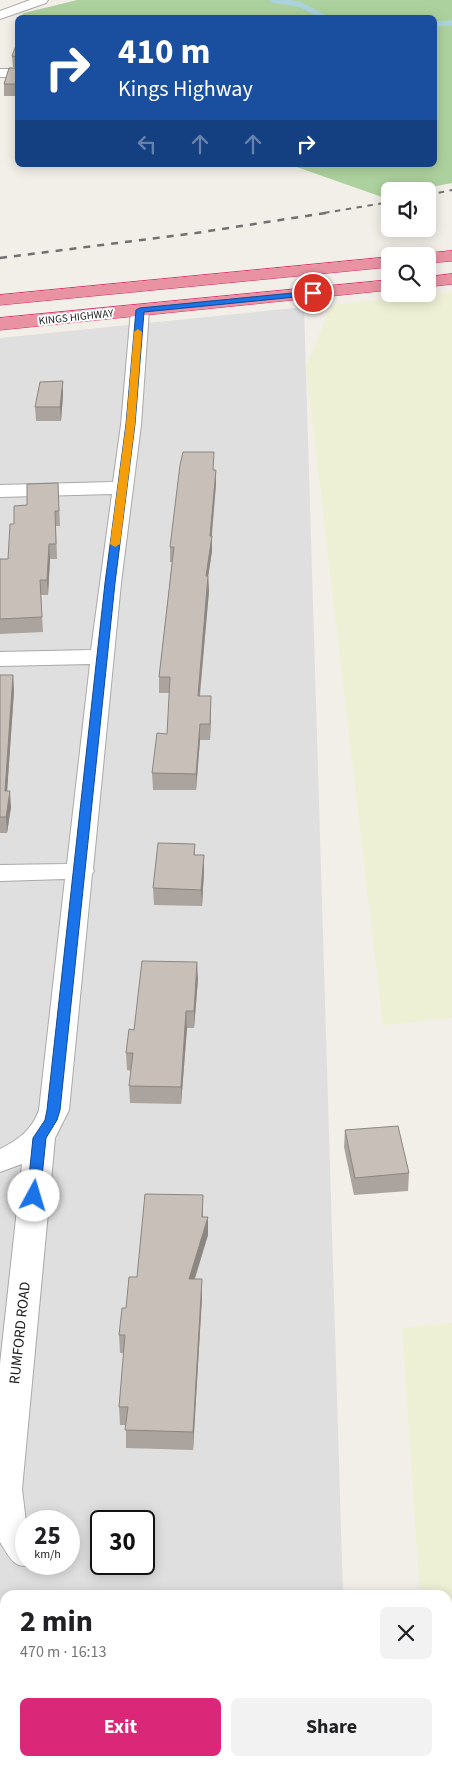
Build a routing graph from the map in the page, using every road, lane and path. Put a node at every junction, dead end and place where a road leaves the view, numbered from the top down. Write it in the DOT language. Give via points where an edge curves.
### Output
graph roads {
  1 [pos="4,0"];
  2 [pos="42,0"];
  3 [pos="28,4"];
  4 [pos="0,15"];
  5 [pos="0,73"];
  6 [pos="15,73"];
  7 [pos="452,256"];
  8 [pos="436,257"];
  9 [pos="381,263"];
  10 [pos="452,279"];
  11 [pos="436,281"];
  12 [pos="381,287"];
  13 [pos="0,300"];
  14 [pos="140,310"];
  15 [pos="0,324"];
  16 [pos="122,488"];
  17 [pos="0,490"];
  18 [pos="102,657"];
  19 [pos="0,659"];
  20 [pos="81,871"];
  21 [pos="0,873"];
  22 [pos="22,1150"];
  23 [pos="15,1535"];
  1 -- 3 [label="street"];
  2 -- 3 [label="street"];
  3 -- 4 [label="street"];
  5 -- 6 [label="street"];
  7 -- 8 [label="highway"];
  9 -- 13 [label="highway, KINGS HIGHWAY"];
  10 -- 11 [label="highway"];
  12 -- 14 [label="highway, KINGS HIGHWAY"];
  14 -- 15 [label="highway, KINGS HIGHWAY"];
  14 -- 16 [label="street, RUMFORD ROAD" via="131,424"];
  16 -- 17 [label="street"];
  16 -- 18 [label="street, RUMFORD ROAD"];
  18 -- 19 [label="street"];
  18 -- 20 [label="street, RUMFORD ROAD"];
  20 -- 21 [label="street"];
  20 -- 22 [label="street, RUMFORD ROAD" via="54,1110 51,1120"];
  22 -- 23 [label="street, RUMFORD ROAD" via="4,1489 7,1522"];
}
